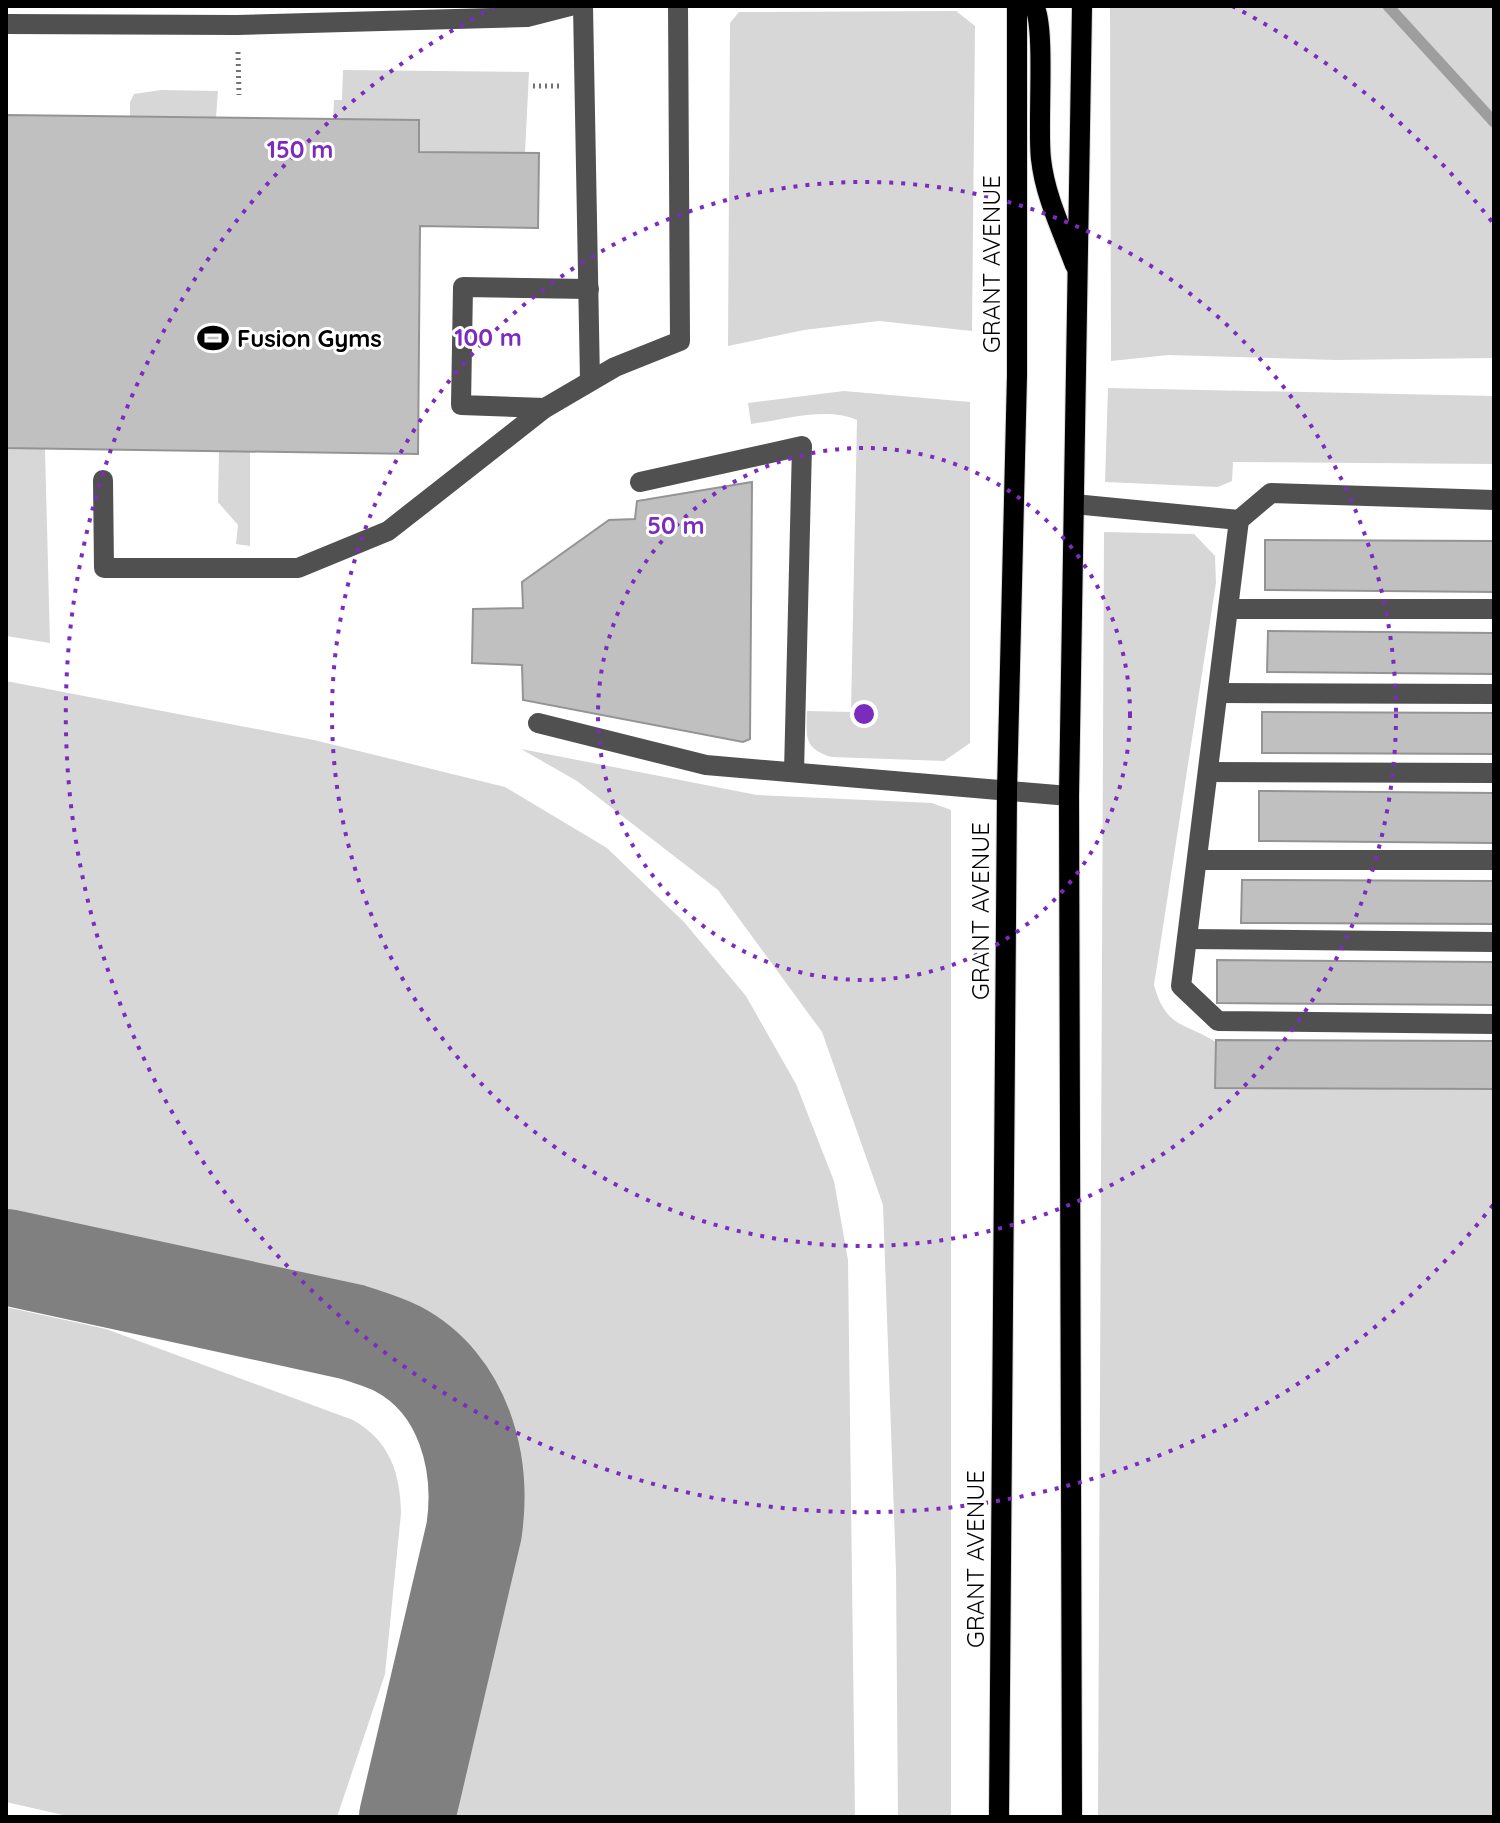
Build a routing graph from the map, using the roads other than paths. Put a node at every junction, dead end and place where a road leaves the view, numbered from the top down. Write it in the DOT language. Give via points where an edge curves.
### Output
graph roads {
  1 [pos="570,6"];
  2 [pos="583,6"];
  3 [pos="678,6"];
  4 [pos="1017,6"];
  5 [pos="1034,6"];
  6 [pos="1082,6"];
  7 [pos="6,24"];
  8 [pos="1079,276"];
  9 [pos="589,289"];
  10 [pos="590,381"];
  11 [pos="545,408"];
  12 [pos="103,480"];
  13 [pos="640,482"];
  14 [pos="1494,500"];
  15 [pos="1074,504"];
  16 [pos="1239,520"];
  17 [pos="1228,609"];
  18 [pos="1494,609"];
  19 [pos="1218,693"];
  20 [pos="1494,694"];
  21 [pos="538,723"];
  22 [pos="794,772"];
  23 [pos="1208,772"];
  24 [pos="1494,773"];
  25 [pos="1007,792"];
  26 [pos="1069,796"];
  27 [pos="1197,860"];
  28 [pos="1494,860"];
  29 [pos="1187,939"];
  30 [pos="1494,942"];
  31 [pos="1494,1024"];
  32 [pos="999,1817"];
  33 [pos="1072,1817"];
  1 -- 7 [label="lane" via="527,17 237,25"];
  2 -- 9 [label="lane"];
  3 -- 10 [label="lane" via="680,341"];
  4 -- 25 [label="main road, GRANT AVENUE" via="1017,375"];
  5 -- 8 [label="main road" via="1039,25 1041,163"];
  6 -- 8 [label="main road"];
  8 -- 15 [label="main road"];
  9 -- 10 [label="lane"];
  9 -- 11 [label="lane" via="463,287 461,405"];
  10 -- 11 [label="lane"];
  11 -- 12 [label="lane" via="388,531 298,568 104,568"];
  13 -- 22 [label="lane" via="802,446"];
  14 -- 16 [label="lane" via="1271,493"];
  15 -- 16 [label="lane"];
  15 -- 26 [label="main road"];
  16 -- 17 [label="lane"];
  17 -- 18 [label="lane"];
  17 -- 19 [label="lane"];
  19 -- 20 [label="lane"];
  19 -- 23 [label="lane"];
  21 -- 22 [label="lane" via="706,765"];
  22 -- 25 [label="lane"];
  23 -- 24 [label="lane"];
  23 -- 27 [label="lane"];
  25 -- 26 [label="lane"];
  25 -- 32 [label="main road, GRANT AVENUE"];
  26 -- 33 [label="main road"];
  27 -- 28 [label="lane"];
  27 -- 29 [label="lane"];
  29 -- 30 [label="lane"];
  29 -- 31 [label="lane" via="1181,986 1218,1021"];
}
